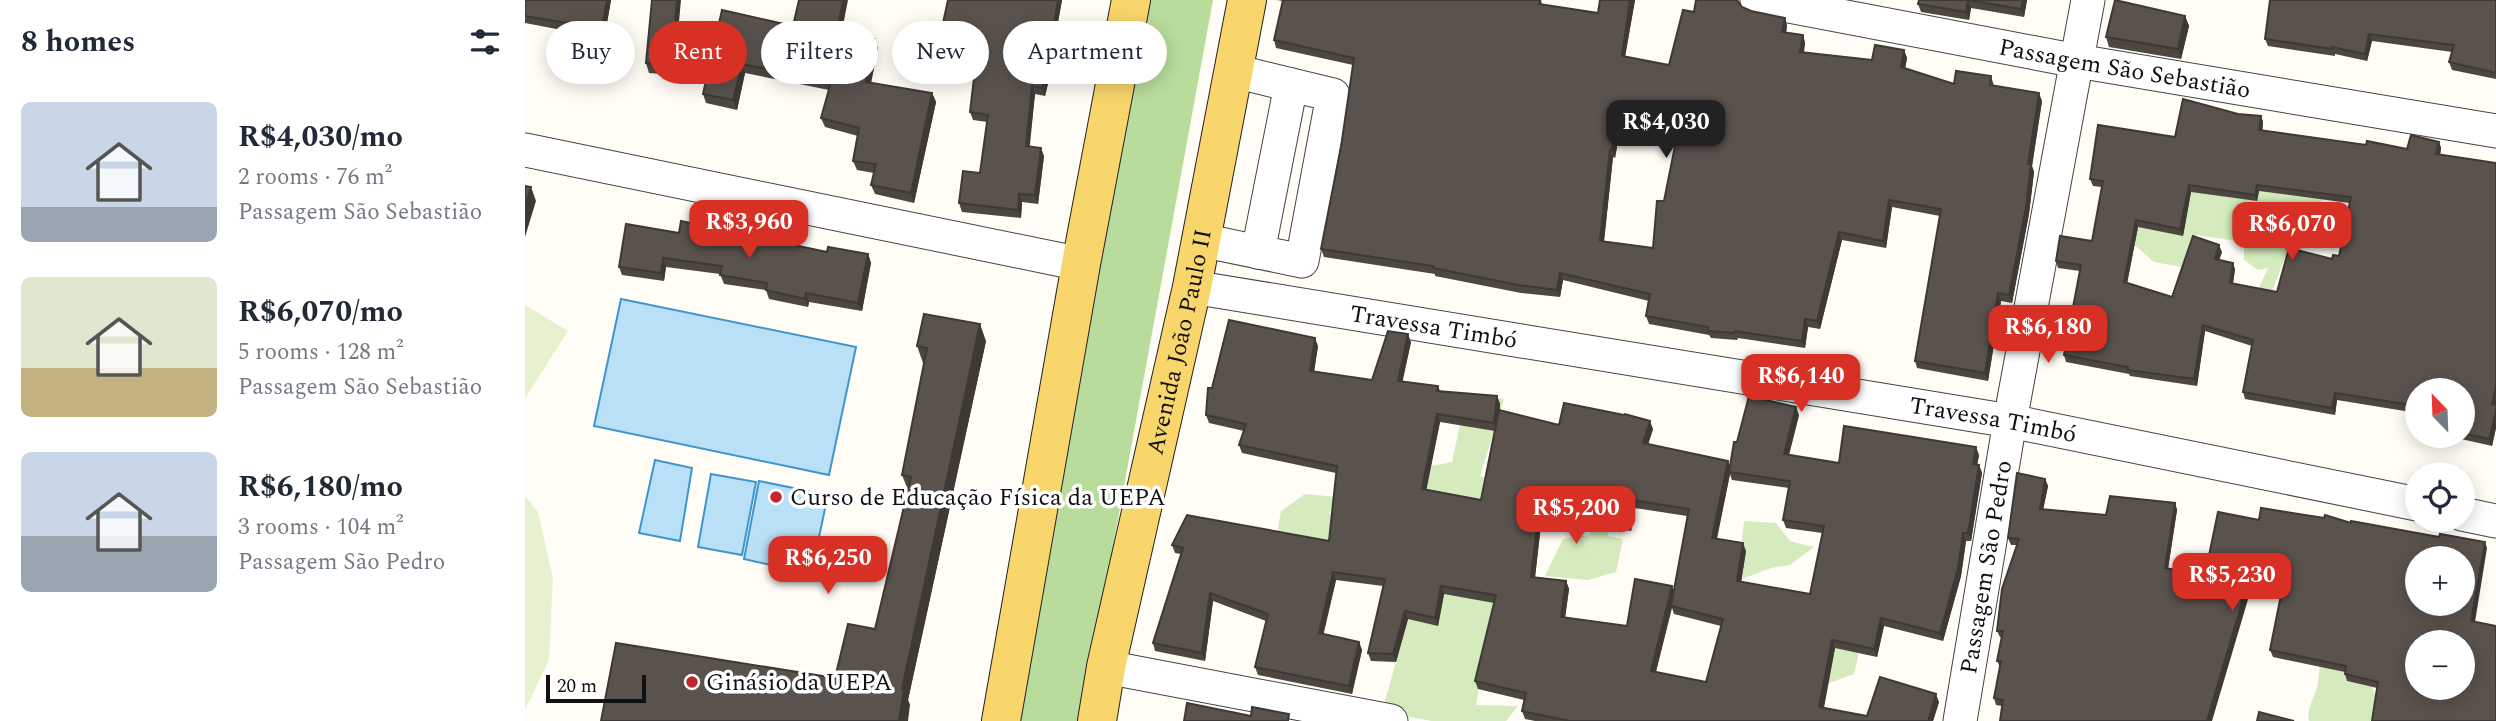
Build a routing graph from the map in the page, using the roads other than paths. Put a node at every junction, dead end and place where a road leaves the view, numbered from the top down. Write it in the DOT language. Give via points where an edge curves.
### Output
graph roads {
  1 [pos="1131,0"];
  2 [pos="1247,0"];
  3 [pos="1756,0"];
  4 [pos="2088,0"];
  5 [pos="2077,61"];
  6 [pos="1234,71"];
  7 [pos="1291,85"];
  8 [pos="2496,131"];
  9 [pos="525,150"];
  10 [pos="1201,240"];
  11 [pos="1258,252"];
  12 [pos="1081,264"];
  13 [pos="1192,288"];
  14 [pos="2010,421"];
  15 [pos="2405,503"];
  16 [pos="2475,517"];
  17 [pos="2496,521"];
  18 [pos="1106,667"];
  19 [pos="1001,721"];
  20 [pos="1097,721"];
  21 [pos="1391,721"];
  22 [pos="1961,721"];
  1 -- 12 [label="main road"];
  2 -- 6 [label="main road, Avenida João Paulo II"];
  3 -- 5 [label="street, Passagem São Sebastião"];
  4 -- 5 [label="street, Passagem São Pedro"];
  5 -- 8 [label="street, Passagem São Sebastião"];
  5 -- 14 [label="street, Passagem São Pedro"];
  6 -- 7 [label="street"];
  6 -- 10 [label="main road, Avenida João Paulo II"];
  7 -- 11 [label="street"];
  7 -- 11 [label="street" via="1333,95 1302,261"];
  9 -- 12 [label="street"];
  10 -- 11 [label="street"];
  10 -- 13 [label="main road, Avenida João Paulo II"];
  12 -- 19 [label="main road"];
  13 -- 14 [label="street, Travessa Timbó"];
  13 -- 18 [label="main road, Avenida João Paulo II"];
  14 -- 15 [label="street, Travessa Timbó"];
  14 -- 22 [label="street, Passagem São Pedro"];
  16 -- 17 [label="street"];
  18 -- 20 [label="main road, Avenida João Paulo II"];
  18 -- 21 [label="street"];
}
